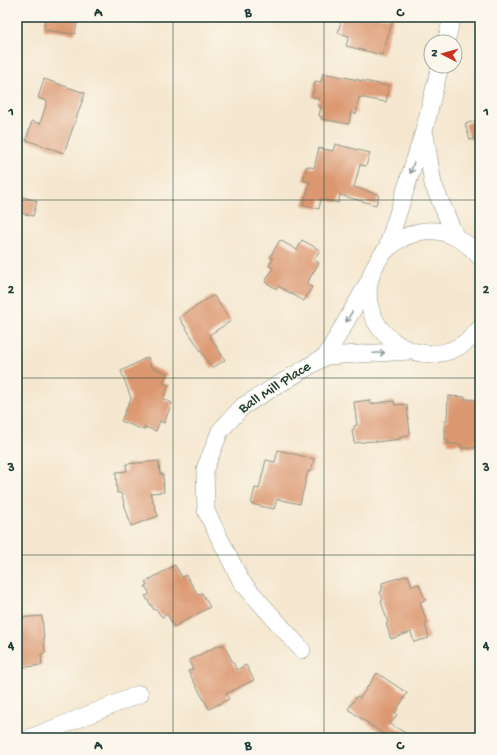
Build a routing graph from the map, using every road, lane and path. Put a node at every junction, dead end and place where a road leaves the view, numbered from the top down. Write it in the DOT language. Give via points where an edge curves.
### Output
graph roads {
  1 [pos="452,17"];
  2 [pos="448,34"];
  3 [pos="438,74"];
  4 [pos="424,131"];
  5 [pos="455,236"];
  6 [pos="387,248"];
  7 [pos="480,257"];
  8 [pos="368,283"];
  9 [pos="480,328"];
  10 [pos="480,345"];
  11 [pos="456,348"];
  12 [pos="410,351"];
  13 [pos="326,356"];
  14 [pos="302,650"];
  15 [pos="140,694"];
  16 [pos="30,738"];
  1 -- 2 [label="street"];
  3 -- 4 [label="street"];
  4 -- 5 [label="street" via="433,184"];
  4 -- 6 [label="street, one-way"];
  5 -- 6 [label="street" via="433,231 421,232 398,240"];
  5 -- 7 [label="street"];
  6 -- 8 [label="street, Ball Mill Place" via="376,264"];
  8 -- 12 [label="street" via="370,307 381,330 389,339"];
  8 -- 13 [label="street, Ball Mill Place, one-way"];
  9 -- 11 [label="street" via="466,343"];
  10 -- 11 [label="street"];
  11 -- 12 [label="street" via="445,353 433,354"];
  13 -- 12 [label="street, Ball Mill Place, one-way"];
  13 -- 14 [label="street, Ball Mill Place" via="243,406 220,431 205,468 206,511 241,581"];
  15 -- 16 [label="street"];
}
